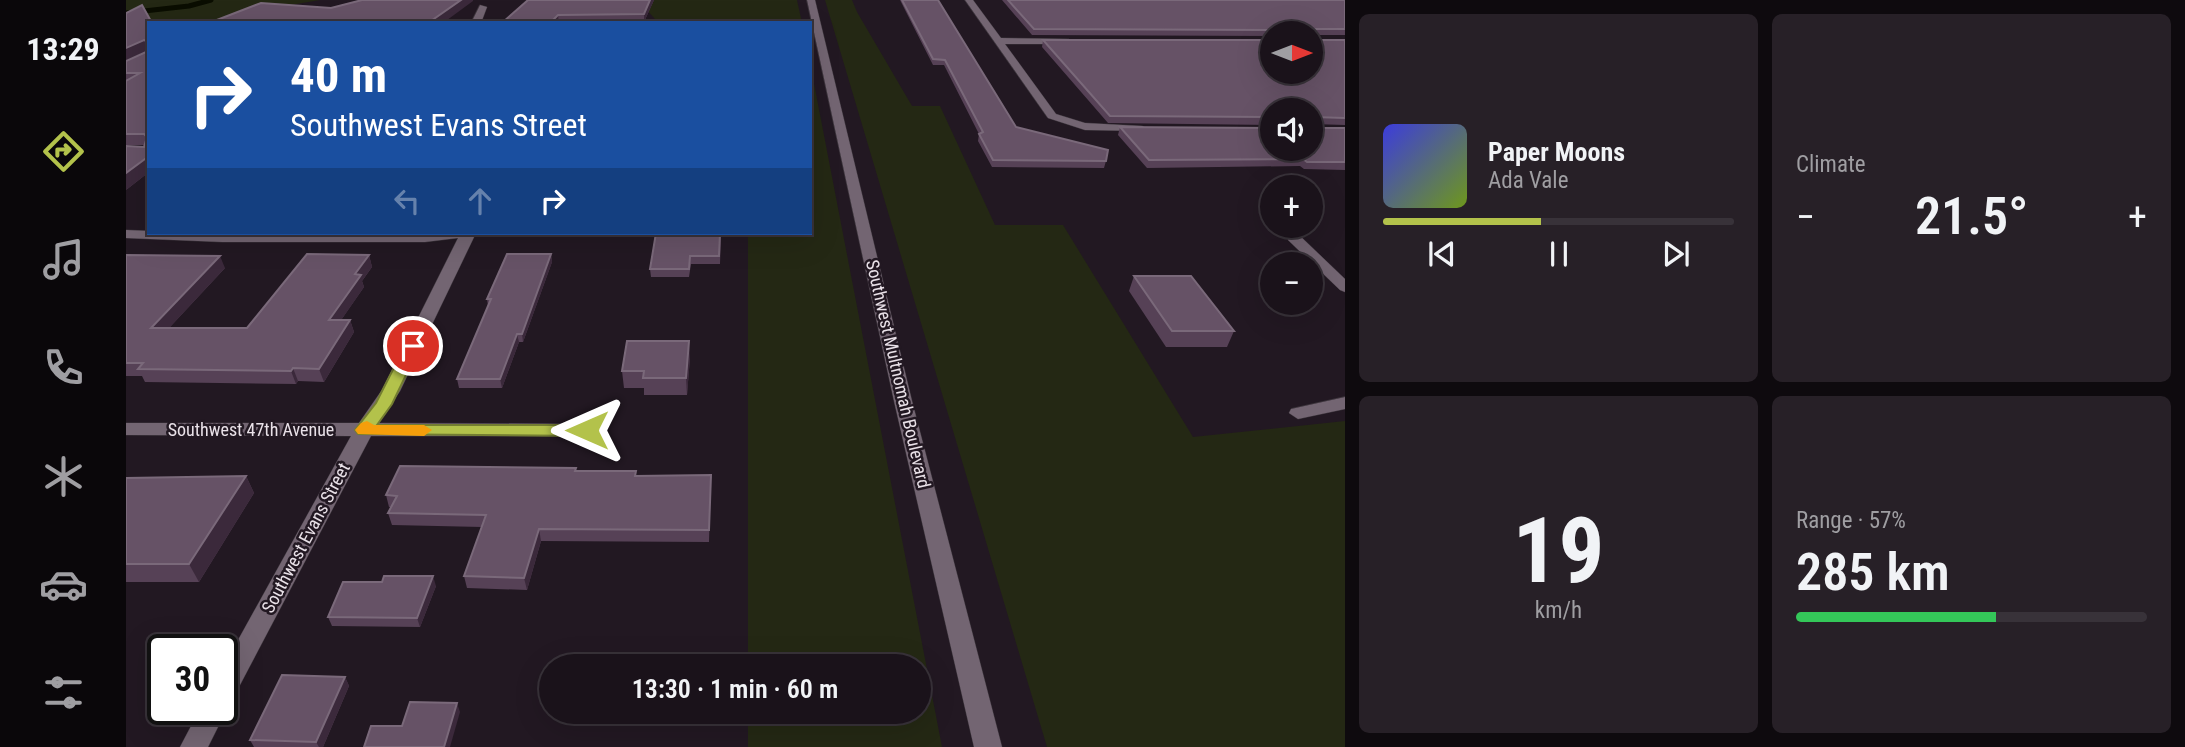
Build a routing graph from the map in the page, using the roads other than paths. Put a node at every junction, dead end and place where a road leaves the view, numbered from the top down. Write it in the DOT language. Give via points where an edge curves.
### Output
graph roads {
  1 [pos="811,0"];
  2 [pos="969,0"];
  3 [pos="483,7"];
  4 [pos="478,21"];
  5 [pos="999,41"];
  6 [pos="1082,41"];
  7 [pos="1156,130"];
  8 [pos="126,234"];
  9 [pos="147,235"];
  10 [pos="150,235"];
  11 [pos="451,235"];
  12 [pos="467,235"];
  13 [pos="1294,238"];
  14 [pos="1345,286"];
  15 [pos="1345,403"];
  16 [pos="1298,412"];
  17 [pos="126,429"];
  18 [pos="364,430"];
  19 [pos="587,430"];
  20 [pos="238,664"];
  21 [pos="206,725"];
  22 [pos="194,747"];
  23 [pos="988,747"];
  1 -- 23 [label="street, Southwest Multnomah Boulevard"];
  2 -- 5 [label="street"];
  3 -- 4 [label="street"];
  5 -- 6 [label="street"];
  5 -- 7 [label="street" via="1052,116 1099,129"];
  8 -- 9 [label="street"];
  10 -- 11 [label="street"];
  12 -- 18 [label="street, Southwest Evans Street" via="391,391"];
  13 -- 14 [label="street"];
  15 -- 16 [label="street"];
  17 -- 18 [label="street, Southwest 47th Avenue"];
  18 -- 19 [label="street, Southwest 47th Avenue"];
  18 -- 20 [label="street, Southwest Evans Street"];
  21 -- 22 [label="street"];
}
